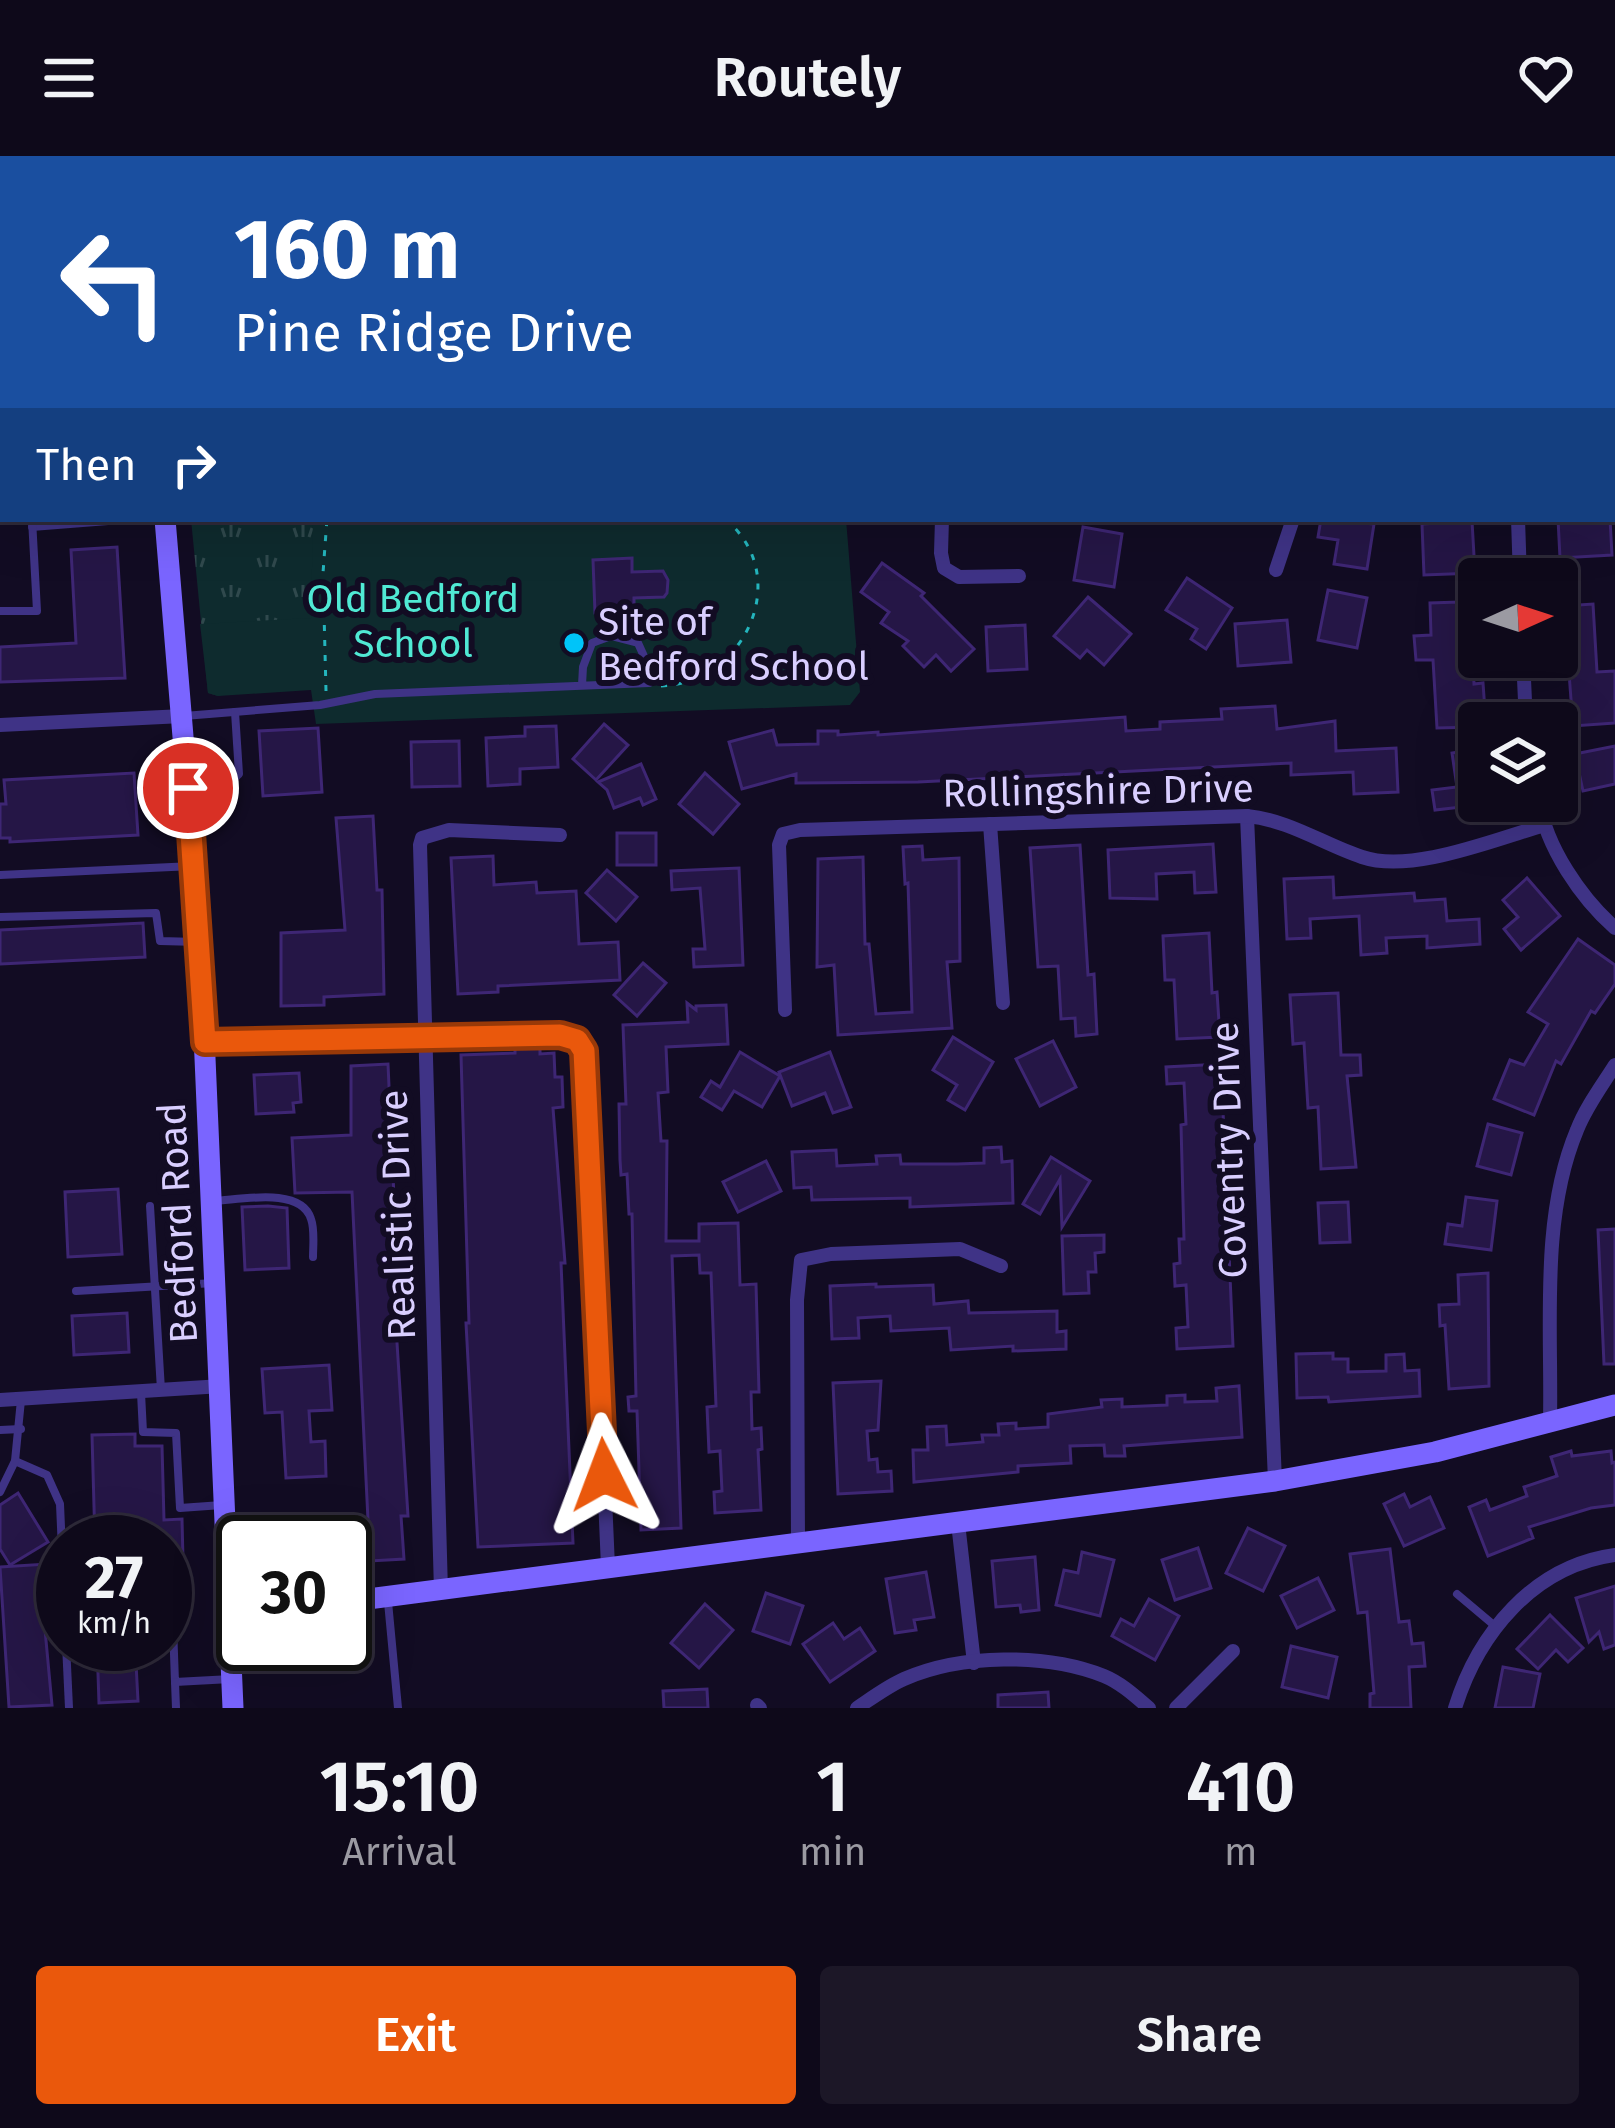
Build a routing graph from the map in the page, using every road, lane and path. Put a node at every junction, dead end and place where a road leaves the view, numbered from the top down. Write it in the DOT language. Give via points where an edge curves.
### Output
graph roads {
  1 [pos="165,522"];
  2 [pos="327,522"];
  3 [pos="728,522"];
  4 [pos="941,522"];
  5 [pos="1292,522"];
  6 [pos="1517,522"];
  7 [pos="32,523"];
  8 [pos="1519,558"];
  9 [pos="1276,570"];
  10 [pos="1019,576"];
  11 [pos="0,611"];
  12 [pos="326,685"];
  13 [pos="582,685"];
  14 [pos="666,686"];
  15 [pos="235,712"];
  16 [pos="183,716"];
  17 [pos="0,724"];
  18 [pos="188,788"];
  19 [pos="1247,816"];
  20 [pos="1545,822"];
  21 [pos="990,824"];
  22 [pos="1546,825"];
  23 [pos="560,835"];
  24 [pos="194,866"];
  25 [pos="0,875"];
  26 [pos="0,917"];
  27 [pos="1615,928"];
  28 [pos="200,942"];
  29 [pos="1003,1003"];
  30 [pos="785,1010"];
  31 [pos="424,1041"];
  32 [pos="205,1042"];
  33 [pos="1615,1065"];
  34 [pos="212,1201"];
  35 [pos="150,1206"];
  36 [pos="313,1257"];
  37 [pos="1001,1266"];
  38 [pos="215,1282"];
  39 [pos="154,1286"];
  40 [pos="76,1292"];
  41 [pos="221,1386"];
  42 [pos="161,1390"];
  43 [pos="141,1391"];
  44 [pos="21,1399"];
  45 [pos="0,1400"];
  46 [pos="1615,1406"];
  47 [pos="1550,1420"];
  48 [pos="21,1429"];
  49 [pos="0,1430"];
  50 [pos="15,1461"];
  51 [pos="1274,1481"];
  52 [pos="0,1492"];
  53 [pos="227,1504"];
  54 [pos="60,1515"];
  55 [pos="228,1515"];
  56 [pos="958,1523"];
  57 [pos="798,1545"];
  58 [pos="1615,1555"];
  59 [pos="608,1568"];
  60 [pos="441,1591"];
  61 [pos="1457,1594"];
  62 [pos="388,1597"];
  63 [pos="372,1599"];
  64 [pos="1495,1627"];
  65 [pos="1233,1651"];
  66 [pos="974,1663"];
  67 [pos="67,1671"];
  68 [pos="175,1671"];
  69 [pos="233,1671"];
  70 [pos="232,1678"];
  71 [pos="176,1682"];
  72 [pos="69,1708"];
  73 [pos="176,1708"];
  74 [pos="233,1708"];
  75 [pos="398,1708"];
  76 [pos="857,1708"];
  77 [pos="1149,1708"];
  78 [pos="1176,1708"];
  79 [pos="1455,1708"];
  1 -- 16 [label="street, Bedford Road"];
  2 -- 12 [label="path"];
  3 -- 14 [label="path" via="752,555 751,626 713,672"];
  4 -- 10 [label="street" via="944,568 959,577"];
  5 -- 9 [label="street"];
  6 -- 8 [label="street"];
  7 -- 11 [label="lane" via="37,611"];
  13 -- 13 [label="lane" via="649,683 638,643 611,636 592,644"];
  13 -- 15 [label="lane" via="375,694"];
  15 -- 16 [label="lane"];
  15 -- 18 [label="lane" via="239,774 229,783"];
  16 -- 17 [label="street"];
  16 -- 18 [label="street, Bedford Road"];
  18 -- 24 [label="street, Bedford Road"];
  19 -- 21 [label="street, Rollingshire Drive"];
  19 -- 22 [label="street, Rollingshire Drive" via="1377,861 1427,857"];
  19 -- 51 [label="street, Coventry Drive"];
  20 -- 22 [label="street"];
  21 -- 29 [label="street"];
  21 -- 30 [label="street, Rollingshire Drive" via="783,834"];
  22 -- 27 [label="street" via="1584,895"];
  23 -- 31 [label="street, Realistic Drive" via="449,830 422,838"];
  24 -- 25 [label="lane"];
  24 -- 28 [label="street, Bedford Road"];
  26 -- 28 [label="lane" via="156,913 160,941"];
  28 -- 32 [label="street, Bedford Road"];
  31 -- 32 [label="street"];
  31 -- 59 [label="street" via="560,1035 584,1051"];
  31 -- 60 [label="street, Realistic Drive"];
  32 -- 34 [label="street, Bedford Road"];
  33 -- 47 [label="street" via="1575,1135 1558,1205"];
  34 -- 36 [label="lane" via="279,1197 305,1208"];
  34 -- 38 [label="street, Bedford Road"];
  35 -- 39 [label="lane"];
  37 -- 57 [label="street" via="960,1249 801,1260"];
  38 -- 39 [label="lane"];
  38 -- 41 [label="street, Bedford Road"];
  39 -- 40 [label="lane"];
  39 -- 42 [label="lane"];
  41 -- 42 [label="street"];
  41 -- 53 [label="street, Bedford Road"];
  42 -- 43 [label="street"];
  43 -- 44 [label="street"];
  43 -- 53 [label="lane" via="142,1432 176,1433 180,1508"];
  44 -- 45 [label="street"];
  44 -- 48 [label="lane"];
  46 -- 47 [label="street"];
  47 -- 51 [label="street" via="1435,1452"];
  48 -- 49 [label="lane"];
  48 -- 50 [label="lane"];
  50 -- 52 [label="lane"];
  50 -- 54 [label="lane" via="47,1475"];
  51 -- 56 [label="street"];
  53 -- 55 [label="street, Bedford Road"];
  56 -- 57 [label="street"];
  56 -- 66 [label="street"];
  57 -- 59 [label="street"];
  58 -- 64 [label="street" via="1545,1582"];
  59 -- 60 [label="street"];
  60 -- 62 [label="street"];
  61 -- 64 [label="lane"];
  62 -- 63 [label="street"];
  62 -- 75 [label="lane"];
  64 -- 79 [label="street" via="1467,1670"];
  65 -- 78 [label="street"];
  66 -- 76 [label="street" via="898,1681"];
  66 -- 77 [label="street" via="1077,1667 1108,1677"];
  67 -- 72 [label="lane"];
  68 -- 71 [label="lane"];
  69 -- 70 [label="street, Bedford Road"];
  70 -- 71 [label="lane"];
  70 -- 74 [label="street, Bedford Road"];
  71 -- 73 [label="lane"];
}
